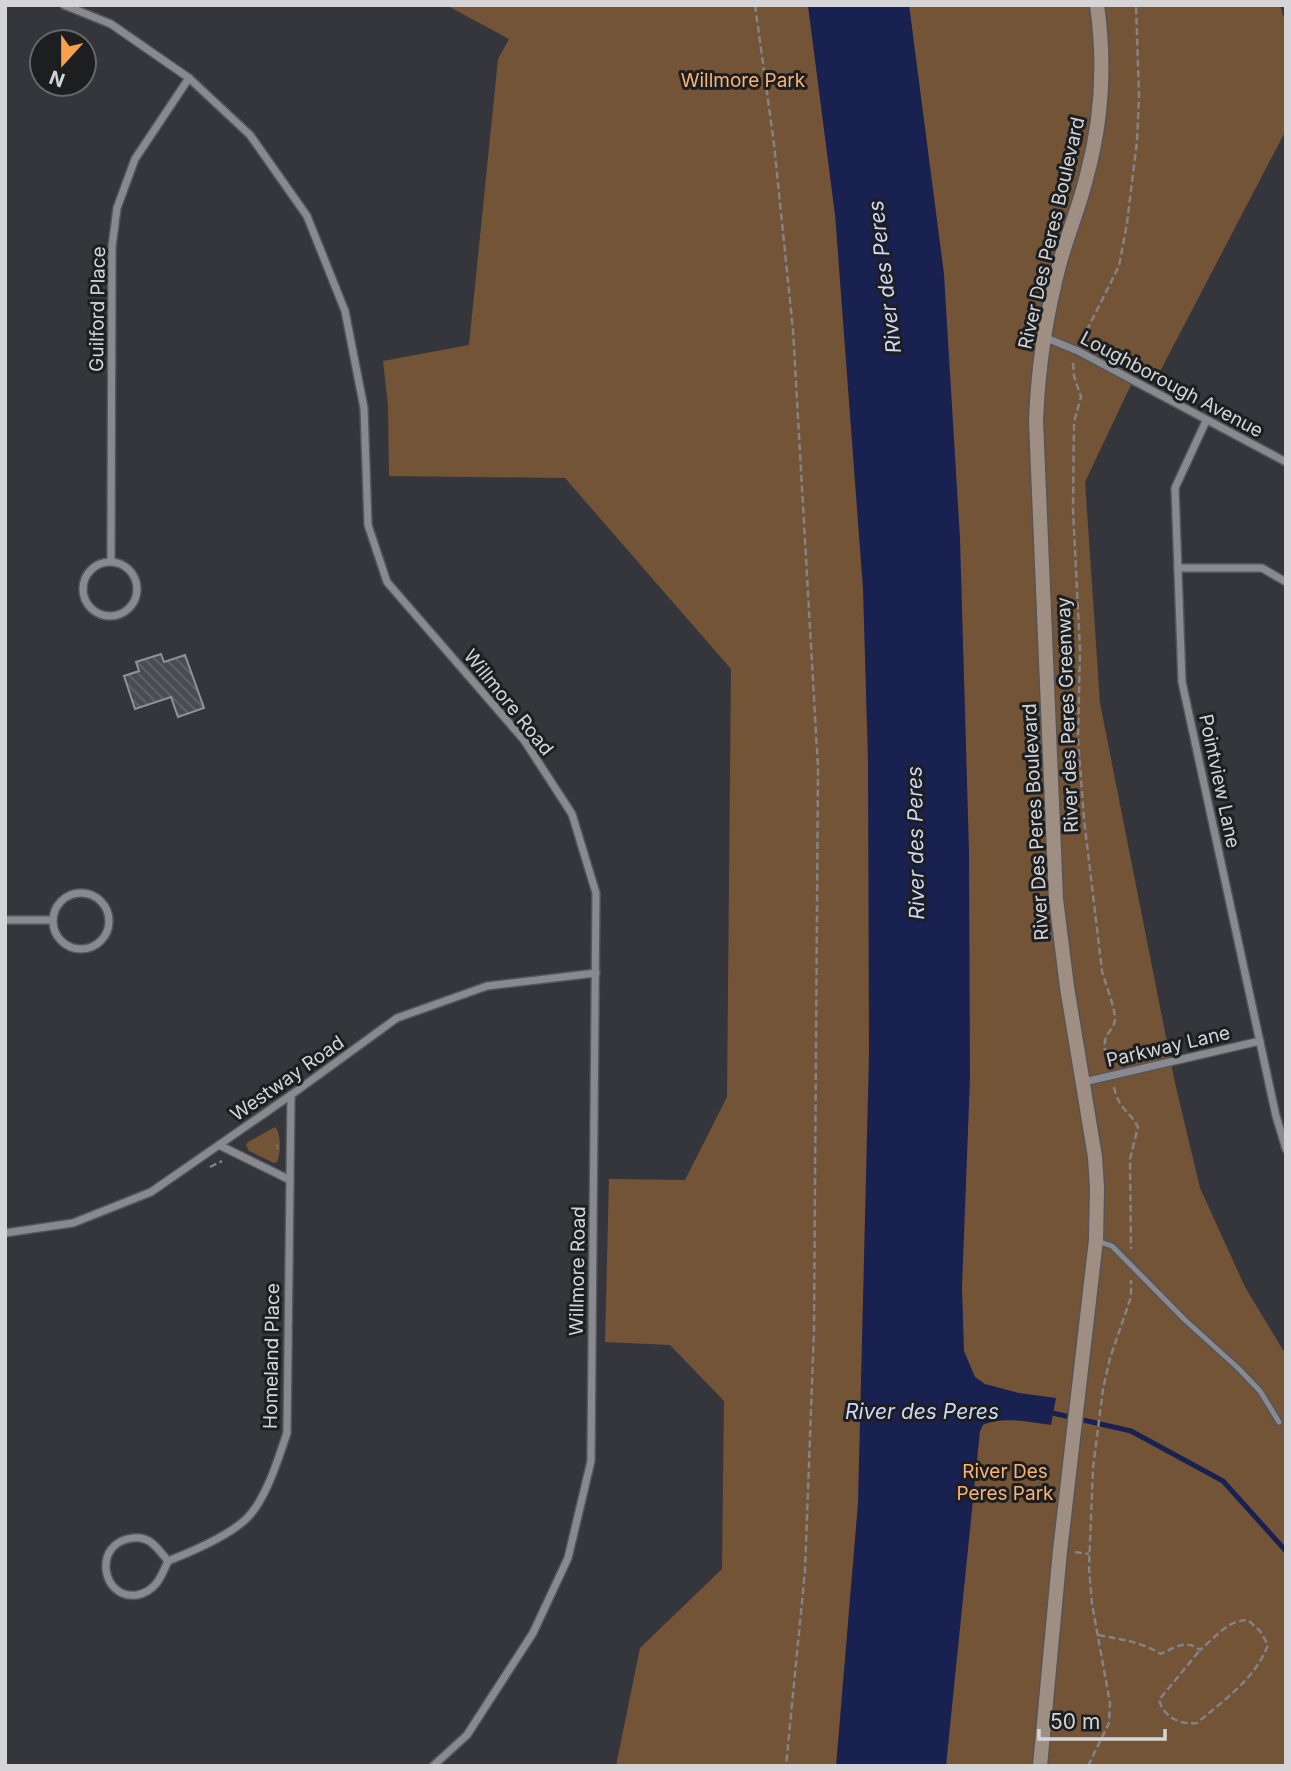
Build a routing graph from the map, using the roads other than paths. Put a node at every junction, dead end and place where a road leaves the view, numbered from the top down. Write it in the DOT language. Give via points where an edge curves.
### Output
graph roads {
  1 [pos="64,5"];
  2 [pos="1097,5"];
  3 [pos="190,78"];
  4 [pos="1044,337"];
  5 [pos="1206,421"];
  6 [pos="1286,462"];
  7 [pos="111,561"];
  8 [pos="1178,568"];
  9 [pos="1286,582"];
  10 [pos="5,920"];
  11 [pos="52,920"];
  12 [pos="596,973"];
  13 [pos="1260,1041"];
  14 [pos="1084,1082"];
  15 [pos="291,1096"];
  16 [pos="219,1145"];
  17 [pos="1286,1149"];
  18 [pos="290,1180"];
  19 [pos="5,1233"];
  20 [pos="1096,1240"];
  21 [pos="1279,1422"];
  22 [pos="168,1561"];
  23 [pos="433,1766"];
  24 [pos="1040,1766"];
  1 -- 3 [label="street, Willmore Road" via="111,24"];
  2 -- 4 [label="main road, River Des Peres Boulevard" via="1101,54 1097,127"];
  3 -- 7 [label="street, Guilford Place" via="135,159 117,208 112,247"];
  3 -- 12 [label="street, Willmore Road" via="250,135 307,216 345,311 364,408 368,525 387,582 524,740 572,814 596,893"];
  4 -- 5 [label="street, Loughborough Avenue"];
  4 -- 14 [label="main road, River Des Peres Boulevard" via="1036,444 1053,867"];
  5 -- 6 [label="street, Loughborough Avenue"];
  5 -- 8 [label="street, Pointview Lane" via="1175,488"];
  7 -- 7 [label="street" via="91,569 83,586 90,607 104,616 121,614 132,605 138,588 134,574"];
  8 -- 9 [label="street" via="1262,568"];
  8 -- 13 [label="street, Pointview Lane" via="1182,682"];
  10 -- 11 [label="street"];
  11 -- 11 [label="street" via="64,944 82,949 100,941 109,922 103,904 79,892 62,900"];
  12 -- 15 [label="street, Westway Road" via="487,986 397,1018"];
  12 -- 23 [label="street, Willmore Road" via="591,1461 568,1559 534,1633 467,1735"];
  13 -- 14 [label="street, Parkway Lane"];
  13 -- 17 [label="street, Pointview Lane"];
  14 -- 20 [label="main road, River Des Peres Boulevard" via="1097,1188"];
  15 -- 16 [label="street, Westway Road"];
  15 -- 18 [label="street, Homeland Place"];
  16 -- 18 [label="street"];
  16 -- 19 [label="street, Westway Road" via="151,1192 73,1223"];
  18 -- 22 [label="street, Homeland Place" via="287,1433 269,1485 246,1520 199,1549"];
  20 -- 21 [label="lane" via="1112,1246 1238,1368 1260,1391"];
  20 -- 24 [label="main road, River Des Peres Boulevard"];
  22 -- 22 [label="street" via="148,1540 124,1539 106,1558 106,1574 118,1590 134,1595 156,1586"];
}
